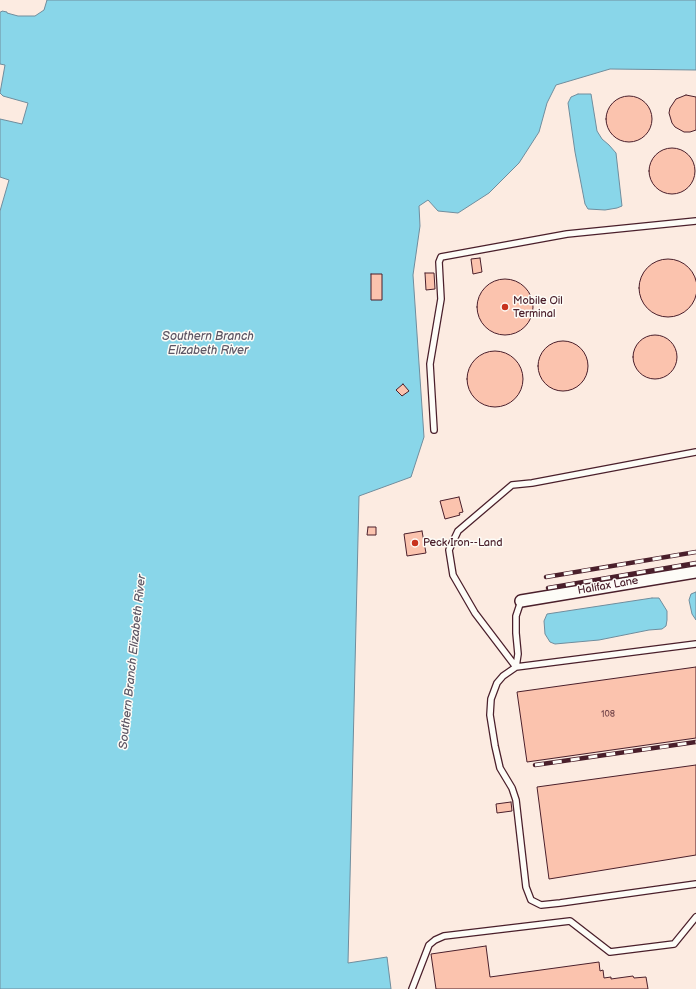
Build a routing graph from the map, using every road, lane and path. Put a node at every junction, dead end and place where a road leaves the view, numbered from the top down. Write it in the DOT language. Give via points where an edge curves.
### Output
graph roads {
  1 [pos="696,221"];
  2 [pos="434,430"];
  3 [pos="696,452"];
  4 [pos="696,572"];
  5 [pos="521,601"];
  6 [pos="696,644"];
  7 [pos="516,667"];
  8 [pos="696,884"];
  9 [pos="696,917"];
  10 [pos="412,989"];
  1 -- 2 [label="lane" via="567,234 442,257 439,262 441,299 430,364"];
  3 -- 7 [label="lane" via="512,485 458,532 449,550 453,575 475,613"];
  4 -- 5 [label="street, Halifax Lane"];
  5 -- 7 [label="lane" via="516,616"];
  6 -- 7 [label="lane"];
  7 -- 8 [label="lane" via="497,683 491,699 490,715 500,768 516,800 526,887 531,900 541,905"];
  9 -- 10 [label="lane" via="674,944 610,952 570,921 444,936 429,945"];
}
